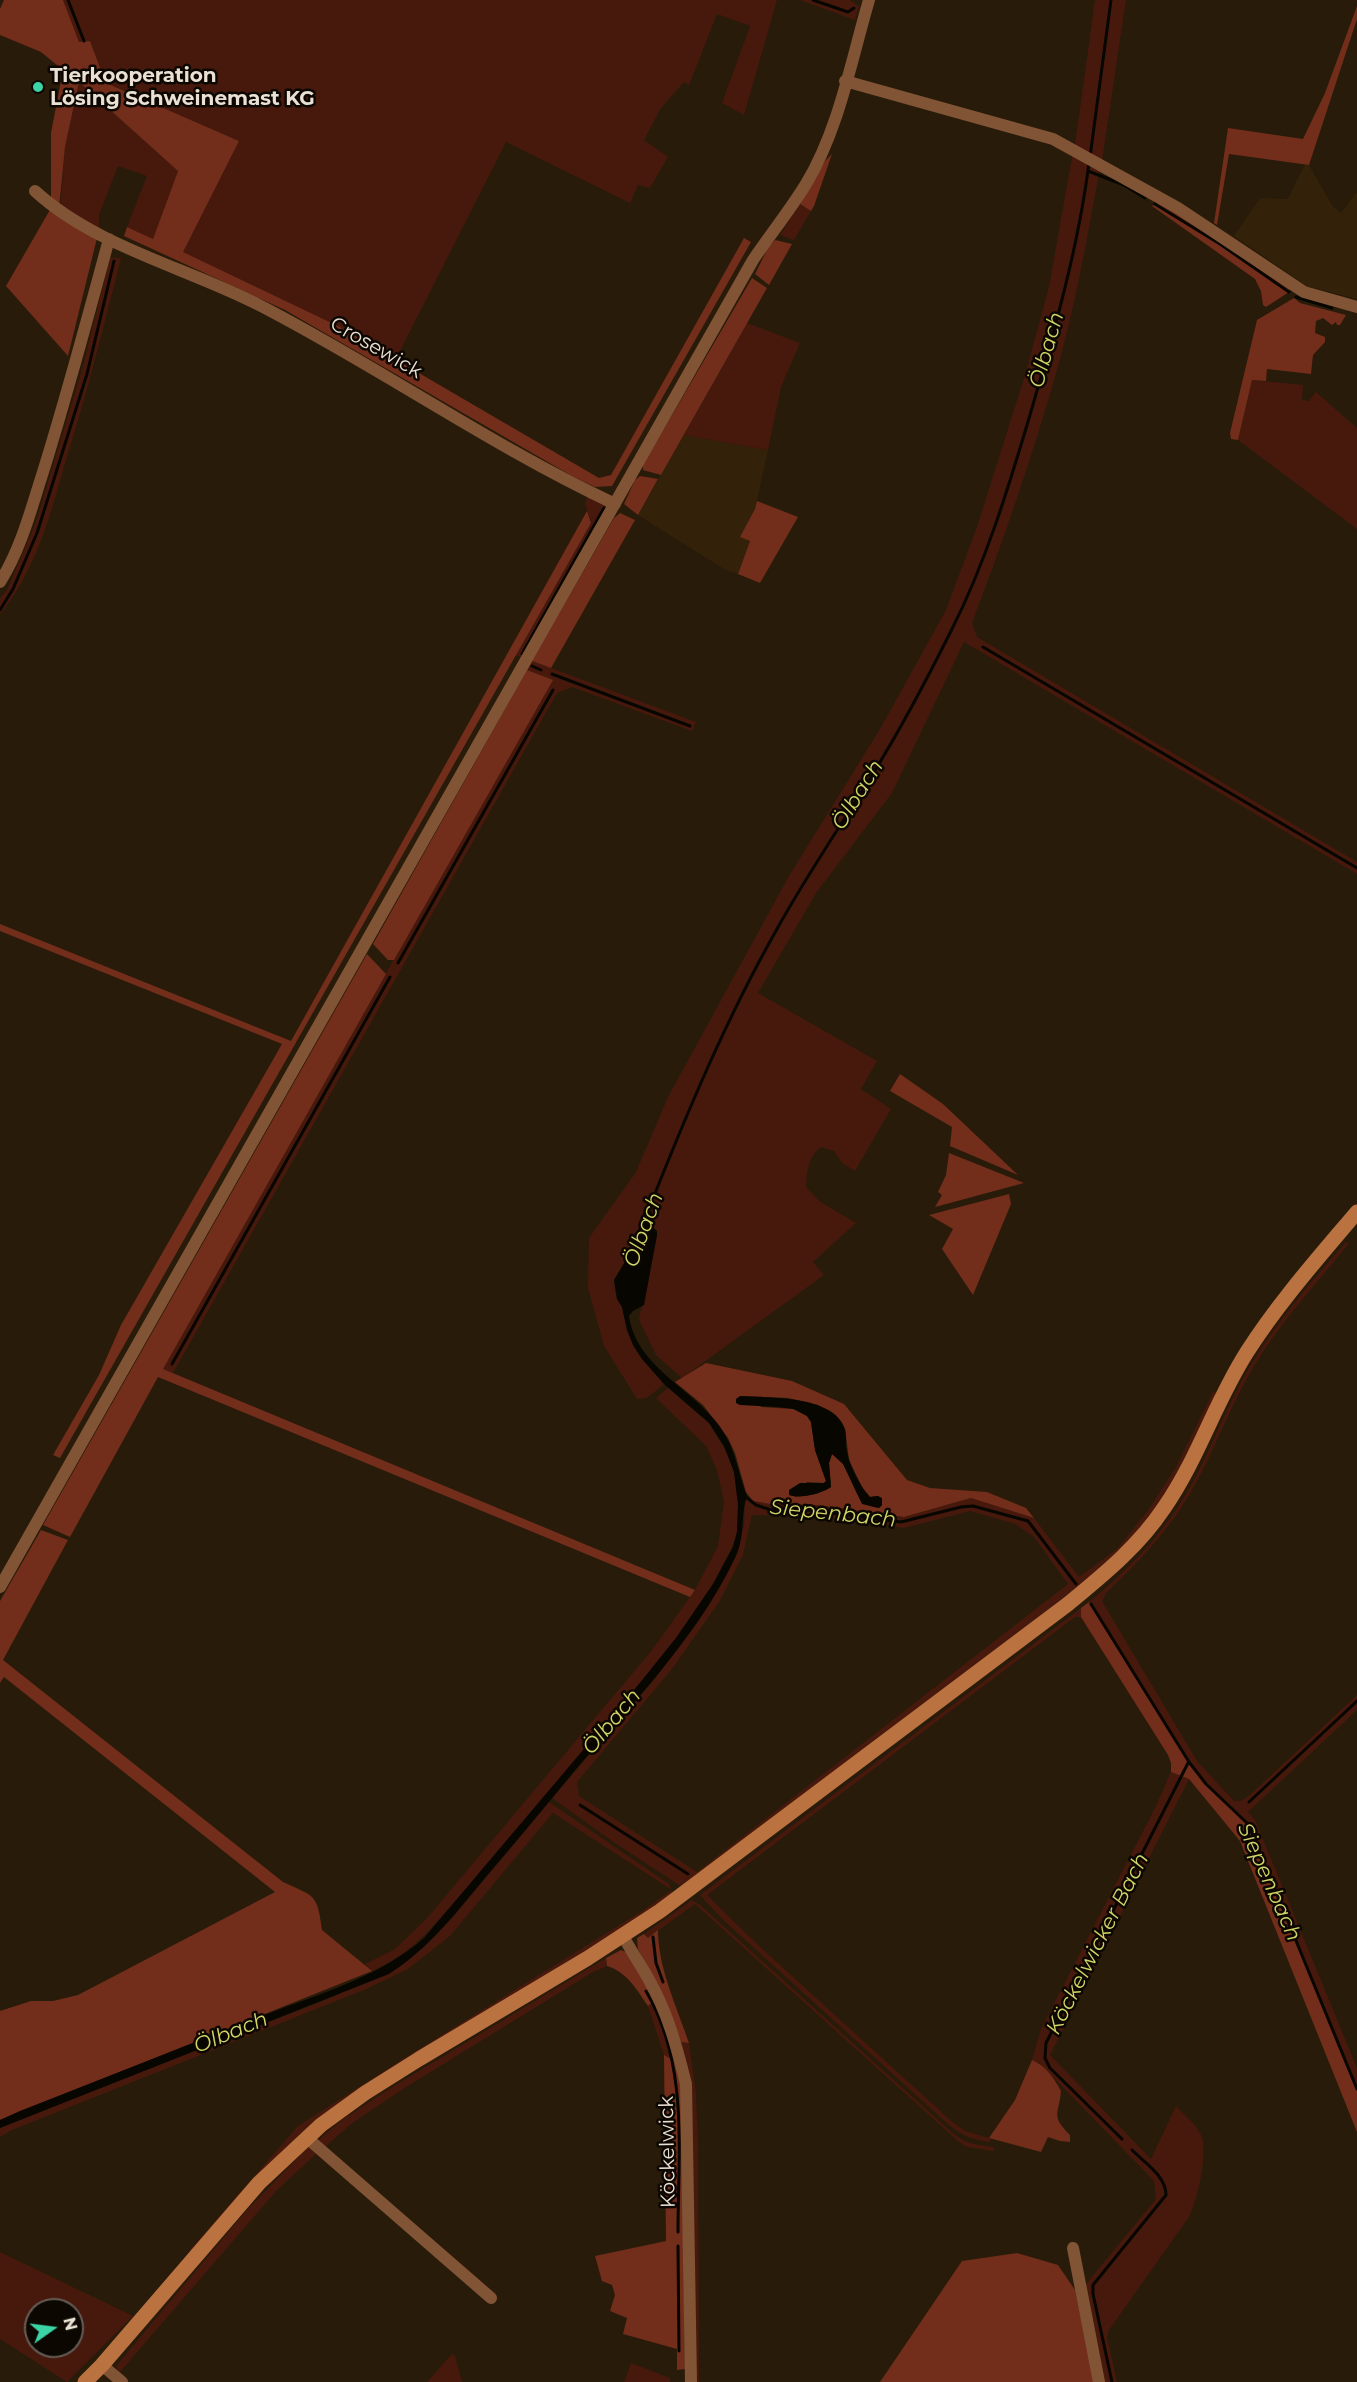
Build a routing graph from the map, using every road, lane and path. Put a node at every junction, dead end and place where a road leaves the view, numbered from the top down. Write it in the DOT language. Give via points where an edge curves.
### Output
graph roads {
  1 [pos="868,0"];
  2 [pos="845,81"];
  3 [pos="35,191"];
  4 [pos="109,239"];
  5 [pos="1357,307"];
  6 [pos="615,504"];
  7 [pos="0,582"];
  8 [pos="1357,1212"];
  9 [pos="0,1587"];
  10 [pos="623,1936"];
  11 [pos="306,2138"];
  12 [pos="1073,2248"];
  13 [pos="491,2298"];
  14 [pos="102,2365"];
  15 [pos="84,2382"];
  16 [pos="122,2382"];
  17 [pos="691,2382"];
  18 [pos="1099,2382"];
  1 -- 2 [label="street"];
  2 -- 5 [label="street" via="1074,148 1178,208 1304,292"];
  2 -- 6 [label="street" via="807,184 753,260"];
  3 -- 4 [label="street, Crosewick"];
  4 -- 6 [label="street, Crosewick" via="288,320 552,473"];
  4 -- 7 [label="street" via="26,527"];
  6 -- 9 [label="street"];
  8 -- 10 [label="main road" via="1259,1334 1164,1508 1120,1561 668,1906"];
  10 -- 11 [label="main road" via="383,2081"];
  10 -- 17 [label="street, Köckelwick" via="666,2014 686,2084"];
  11 -- 13 [label="street"];
  11 -- 14 [label="main road" via="259,2183"];
  12 -- 18 [label="street"];
  14 -- 15 [label="main road"];
  14 -- 16 [label="street"];
}
